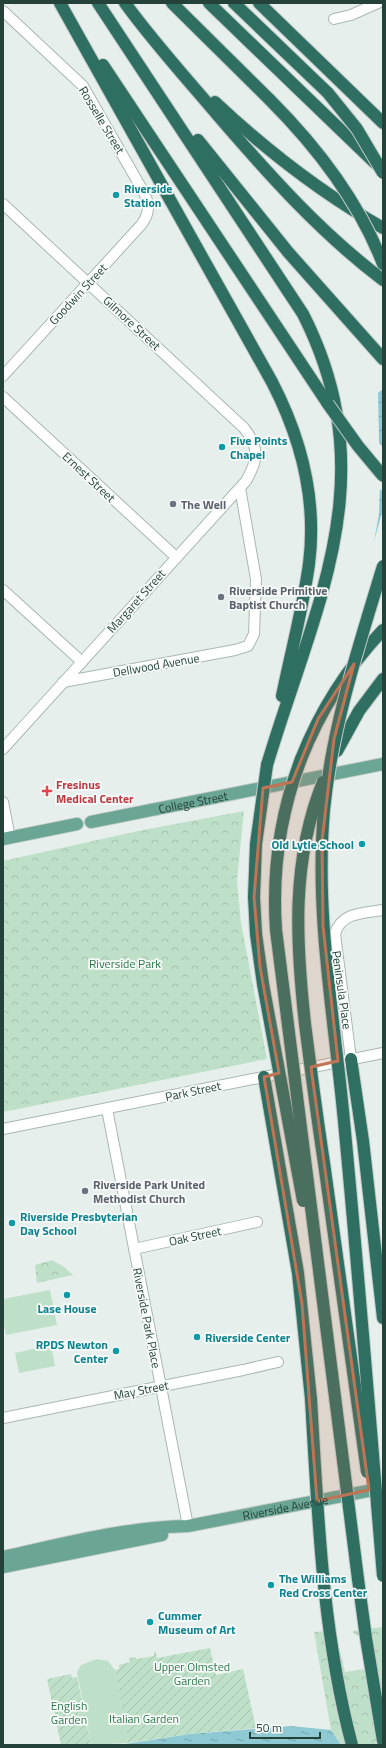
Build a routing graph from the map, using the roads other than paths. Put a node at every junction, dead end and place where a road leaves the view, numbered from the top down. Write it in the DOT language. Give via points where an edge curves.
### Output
graph roads {
  1 [pos="61,3"];
  2 [pos="98,3"];
  3 [pos="125,3"];
  4 [pos="172,3"];
  5 [pos="209,3"];
  6 [pos="234,3"];
  7 [pos="259,3"];
  8 [pos="378,3"];
  9 [pos="3,11"];
  10 [pos="334,18"];
  11 [pos="158,44"];
  12 [pos="134,56"];
  13 [pos="383,123"];
  14 [pos="383,172"];
  15 [pos="3,204"];
  16 [pos="149,209"];
  17 [pos="383,228"];
  18 [pos="383,264"];
  19 [pos="383,280"];
  20 [pos="89,283"];
  21 [pos="382,358"];
  22 [pos="3,376"];
  23 [pos="3,397"];
  24 [pos="328,404"];
  25 [pos="255,447"];
  26 [pos="383,468"];
  27 [pos="383,476"];
  28 [pos="240,488"];
  29 [pos="176,557"];
  30 [pos="383,566"];
  31 [pos="3,590"];
  32 [pos="383,630"];
  33 [pos="82,662"];
  34 [pos="383,679"];
  35 [pos="63,682"];
  36 [pos="3,749"];
  37 [pos="383,764"];
  38 [pos="266,765"];
  39 [pos="3,802"];
  40 [pos="91,822"];
  41 [pos="77,824"];
  42 [pos="6,838"];
  43 [pos="383,910"];
  44 [pos="383,1053"];
  45 [pos="351,1059"];
  46 [pos="264,1077"];
  47 [pos="107,1109"];
  48 [pos="3,1129"];
  49 [pos="257,1222"];
  50 [pos="134,1249"];
  51 [pos="383,1318"];
  52 [pos="328,1340"];
  53 [pos="278,1362"];
  54 [pos="161,1386"];
  55 [pos="3,1418"];
  56 [pos="383,1488"];
  57 [pos="188,1526"];
  58 [pos="3,1557"];
  59 [pos="3,1567"];
  60 [pos="383,1577"];
  61 [pos="383,1741"];
  62 [pos="352,1745"];
  1 -- 24 [label="highway"];
  1 -- 38 [label="highway" via="272,382 287,413 298,445 310,507 309,564"];
  2 -- 12 [label="highway"];
  3 -- 11 [label="highway"];
  4 -- 18 [label="highway, bridge" via="301,133 333,173 360,216"];
  5 -- 14 [label="highway"];
  6 -- 14 [label="highway, bridge" via="328,93 357,129"];
  7 -- 13 [label="highway"];
  8 -- 10 [label="street" via="351,15"];
  9 -- 16 [label="street, Rosselle Street" via="83,86 146,194"];
  11 -- 17 [label="highway" via="204,92 266,146 326,191"];
  11 -- 19 [label="highway" via="295,202 335,241"];
  12 -- 21 [label="highway" via="288,252"];
  12 -- 38 [label="highway" via="303,314 325,360 340,412 344,444 344,478 336,546 323,596"];
  15 -- 20 [label="street, Gilmore Street"];
  16 -- 20 [label="street, Goodwin Street" via="144,222"];
  20 -- 22 [label="street, Goodwin Street"];
  20 -- 25 [label="street, Gilmore Street" via="244,428"];
  23 -- 29 [label="street, Ernest Street"];
  24 -- 26 [label="highway, bridge"];
  24 -- 27 [label="highway, bridge"];
  25 -- 28 [label="street, Margaret Street" via="254,468"];
  28 -- 29 [label="street, Margaret Street"];
  28 -- 35 [label="street, Dellwood Avenue" via="256,579 254,634 248,646"];
  29 -- 33 [label="street, Margaret Street"];
  30 -- 60 [label="highway, bridge" via="337,728 324,807 321,869 324,943 350,1179"];
  31 -- 33 [label="street"];
  32 -- 52 [label="highway, bridge" via="332,694 301,758 280,830 275,880 275,914"];
  33 -- 35 [label="street, Margaret Street"];
  34 -- 60 [label="highway, bridge" via="359,711 337,751 320,790 306,836 298,887 297,937 309,1054 364,1458"];
  35 -- 36 [label="street, Margaret Street"];
  37 -- 40 [label="main road, College Street"];
  38 -- 52 [label="highway, bridge" via="256,850 256,934"];
  39 -- 42 [label="street"];
  40 -- 41 [label="street, College Street"];
  41 -- 42 [label="main road, College Street"];
  43 -- 45 [label="street, Peninsula Place" via="352,915 340,923 336,930"];
  44 -- 45 [label="street, Park Street"];
  45 -- 46 [label="street, Park Street"];
  45 -- 51 [label="highway"];
  46 -- 47 [label="street, Park Street"];
  46 -- 62 [label="highway, bridge" via="298,1273 311,1399 325,1603 335,1669"];
  47 -- 48 [label="street, Park Street"];
  47 -- 50 [label="street, Riverside Park Place"];
  49 -- 50 [label="street, Oak Street"];
  50 -- 54 [label="street, Riverside Park Place"];
  52 -- 61 [label="highway, bridge" via="358,1579"];
  53 -- 54 [label="street, May Street"];
  54 -- 55 [label="street, May Street"];
  54 -- 57 [label="street, Riverside Park Place"];
  56 -- 57 [label="main road, Riverside Avenue"];
  57 -- 58 [label="main road, Riverside Avenue" via="113,1535"];
  57 -- 59 [label="main road, Riverside Avenue" via="168,1534"];
}
